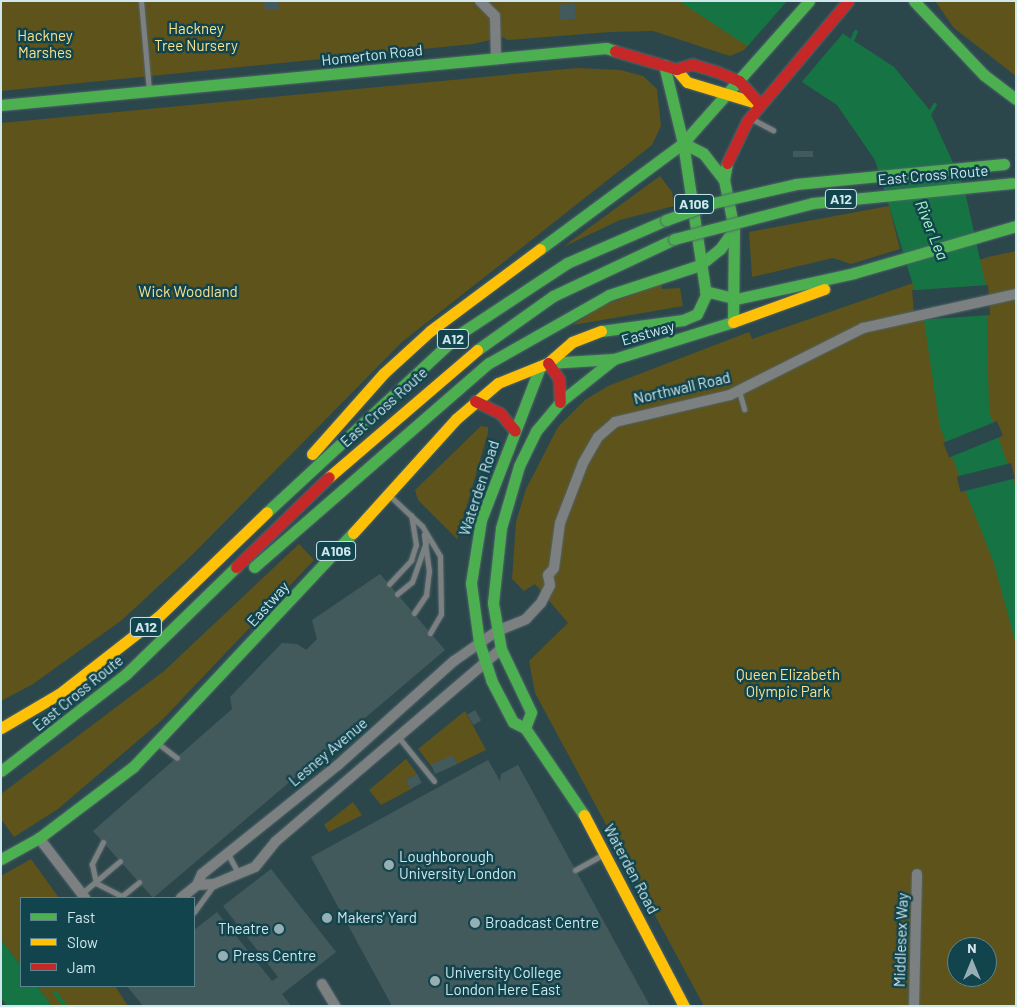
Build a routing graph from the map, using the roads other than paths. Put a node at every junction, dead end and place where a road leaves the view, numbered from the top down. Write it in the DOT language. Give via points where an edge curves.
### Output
graph roads {
  1 [pos="141,1"];
  2 [pos="480,1"];
  3 [pos="809,1"];
  4 [pos="914,1"];
  5 [pos="845,5"];
  6 [pos="922,6"];
  7 [pos="496,57"];
  8 [pos="664,65"];
  9 [pos="676,69"];
  10 [pos="739,81"];
  11 [pos="150,91"];
  12 [pos="727,97"];
  13 [pos="1016,99"];
  14 [pos="760,104"];
  15 [pos="1,105"];
  16 [pos="750,118"];
  17 [pos="773,130"];
  18 [pos="684,143"];
  19 [pos="1016,164"];
  20 [pos="724,180"];
  21 [pos="1014,183"];
  22 [pos="1012,227"];
  23 [pos="734,229"];
  24 [pos="700,265"];
  25 [pos="854,273"];
  26 [pos="705,291"];
  27 [pos="1013,295"];
  28 [pos="736,299"];
  29 [pos="732,322"];
  30 [pos="614,359"];
  31 [pos="544,365"];
  32 [pos="739,391"];
  33 [pos="475,401"];
  34 [pos="560,402"];
  35 [pos="744,409"];
  36 [pos="514,431"];
  37 [pos="388,494"];
  38 [pos="274,505"];
  39 [pos="410,515"];
  40 [pos="422,526"];
  41 [pos="426,541"];
  42 [pos="389,584"];
  43 [pos="397,594"];
  44 [pos="204,602"];
  45 [pos="414,614"];
  46 [pos="497,630"];
  47 [pos="430,633"];
  48 [pos="479,642"];
  49 [pos="501,650"];
  50 [pos="485,663"];
  51 [pos="1,728"];
  52 [pos="525,728"];
  53 [pos="400,739"];
  54 [pos="154,742"];
  55 [pos="177,758"];
  56 [pos="1,771"];
  57 [pos="434,782"];
  58 [pos="39,838"];
  59 [pos="103,842"];
  60 [pos="607,852"];
  61 [pos="228,854"];
  62 [pos="1,859"];
  63 [pos="120,861"];
  64 [pos="575,870"];
  65 [pos="237,871"];
  66 [pos="917,874"];
  67 [pos="139,882"];
  68 [pos="96,883"];
  69 [pos="214,884"];
  70 [pos="197,885"];
  71 [pos="83,896"];
  72 [pos="182,897"];
  73 [pos="195,911"];
  74 [pos="322,984"];
  75 [pos="335,1006"];
  76 [pos="684,1006"];
  77 [pos="914,1006"];
  1 -- 11 [label="lane"];
  2 -- 7 [label="street" via="495,16"];
  3 -- 10 [label="main road"];
  4 -- 6 [label="main road"];
  5 -- 14 [label="main road, A106"];
  6 -- 13 [label="main road" via="984,75"];
  7 -- 8 [label="main road, Homerton Road" via="606,48"];
  7 -- 11 [label="main road, Homerton Road"];
  8 -- 9 [label="main road, Homerton Road"];
  8 -- 18 [label="main road"];
  9 -- 10 [label="main road, Homerton Road" via="692,64"];
  9 -- 12 [label="main road" via="686,82"];
  10 -- 12 [label="main road"];
  10 -- 14 [label="main road"];
  11 -- 15 [label="main road, Homerton Road"];
  12 -- 14 [label="main road"];
  12 -- 18 [label="main road"];
  14 -- 16 [label="main road, A106"];
  16 -- 17 [label="lane"];
  16 -- 20 [label="main road, A106" via="730,151"];
  18 -- 20 [label="main road, A106" via="703,153"];
  18 -- 24 [label="main road, A106" via="701,241"];
  18 -- 38 [label="main road, A12" via="413,346 322,440"];
  19 -- 38 [label="main road, East Cross Route / A12, bridge" via="796,184 713,203 585,253 498,306 422,364"];
  20 -- 23 [label="main road, A106"];
  21 -- 44 [label="main road, East Cross Route / A12, bridge" via="812,203 674,239 577,283 483,344 359,448"];
  22 -- 25 [label="main road"];
  23 -- 24 [label="main road" via="726,243"];
  23 -- 28 [label="main road, A106"];
  24 -- 26 [label="main road, A106"];
  24 -- 44 [label="main road, A12" via="610,295 489,363 262,562"];
  25 -- 28 [label="main road"];
  25 -- 29 [label="main road, Eastway"];
  26 -- 28 [label="main road"];
  26 -- 31 [label="main road, Eastway / A106" via="697,314 683,320 590,333 572,342"];
  27 -- 32 [label="street, Northwall Road" via="896,319 833,340"];
  28 -- 29 [label="main road, A106"];
  29 -- 30 [label="main road, Eastway / A106"];
  30 -- 31 [label="main road, Eastway / A106"];
  30 -- 34 [label="main road, Waterden Road"];
  31 -- 33 [label="main road, Eastway / A106" via="506,378"];
  31 -- 34 [label="main road" via="559,379"];
  31 -- 36 [label="main road, Waterden Road"];
  32 -- 35 [label="lane"];
  32 -- 46 [label="street, Northwall Road" via="636,414 604,431 590,448 569,497 556,540 554,568 548,575 550,585 541,604 526,619"];
  33 -- 36 [label="main road" via="500,413"];
  33 -- 37 [label="main road, Eastway / A106"];
  34 -- 46 [label="main road, Waterden Road" via="536,431 519,466 501,528 493,579"];
  36 -- 48 [label="main road, Waterden Road" via="475,552 472,594"];
  37 -- 39 [label="lane"];
  37 -- 54 [label="main road, Eastway / A106" via="237,661"];
  38 -- 51 [label="main road, East Cross Route / A12" via="121,649 59,694"];
  39 -- 40 [label="lane"];
  39 -- 42 [label="lane" via="416,534 413,552"];
  40 -- 41 [label="lane"];
  40 -- 47 [label="lane" via="440,556 441,614"];
  41 -- 43 [label="lane" via="412,582"];
  41 -- 45 [label="lane" via="430,554 426,595"];
  44 -- 56 [label="main road, East Cross Route / A12" via="90,705"];
  46 -- 48 [label="street, Northwall Road"];
  46 -- 49 [label="main road, Waterden Road"];
  48 -- 50 [label="main road, Waterden Road"];
  48 -- 61 [label="street, Lesney Avenue"];
  49 -- 50 [label="street"];
  49 -- 52 [label="main road, Waterden Road" via="531,712"];
  50 -- 52 [label="main road, Waterden Road" via="514,722"];
  50 -- 53 [label="street"];
  52 -- 60 [label="main road, Waterden Road" via="570,789"];
  53 -- 57 [label="lane"];
  53 -- 65 [label="street" via="275,842 255,866"];
  54 -- 55 [label="lane"];
  54 -- 58 [label="main road, Eastway / A106" via="133,767"];
  58 -- 62 [label="main road, Eastway / A106"];
  58 -- 71 [label="street"];
  59 -- 68 [label="lane" via="92,864"];
  60 -- 64 [label="lane"];
  60 -- 76 [label="main road, Waterden Road"];
  61 -- 65 [label="lane"];
  61 -- 70 [label="street, Lesney Avenue" via="202,874"];
  63 -- 68 [label="lane"];
  65 -- 69 [label="street"];
  66 -- 77 [label="street, Middlesex Way"];
  67 -- 68 [label="lane" via="122,896"];
  68 -- 71 [label="lane"];
  69 -- 70 [label="street"];
  69 -- 73 [label="lane"];
  70 -- 72 [label="street, Lesney Avenue"];
  74 -- 75 [label="street"];
}
